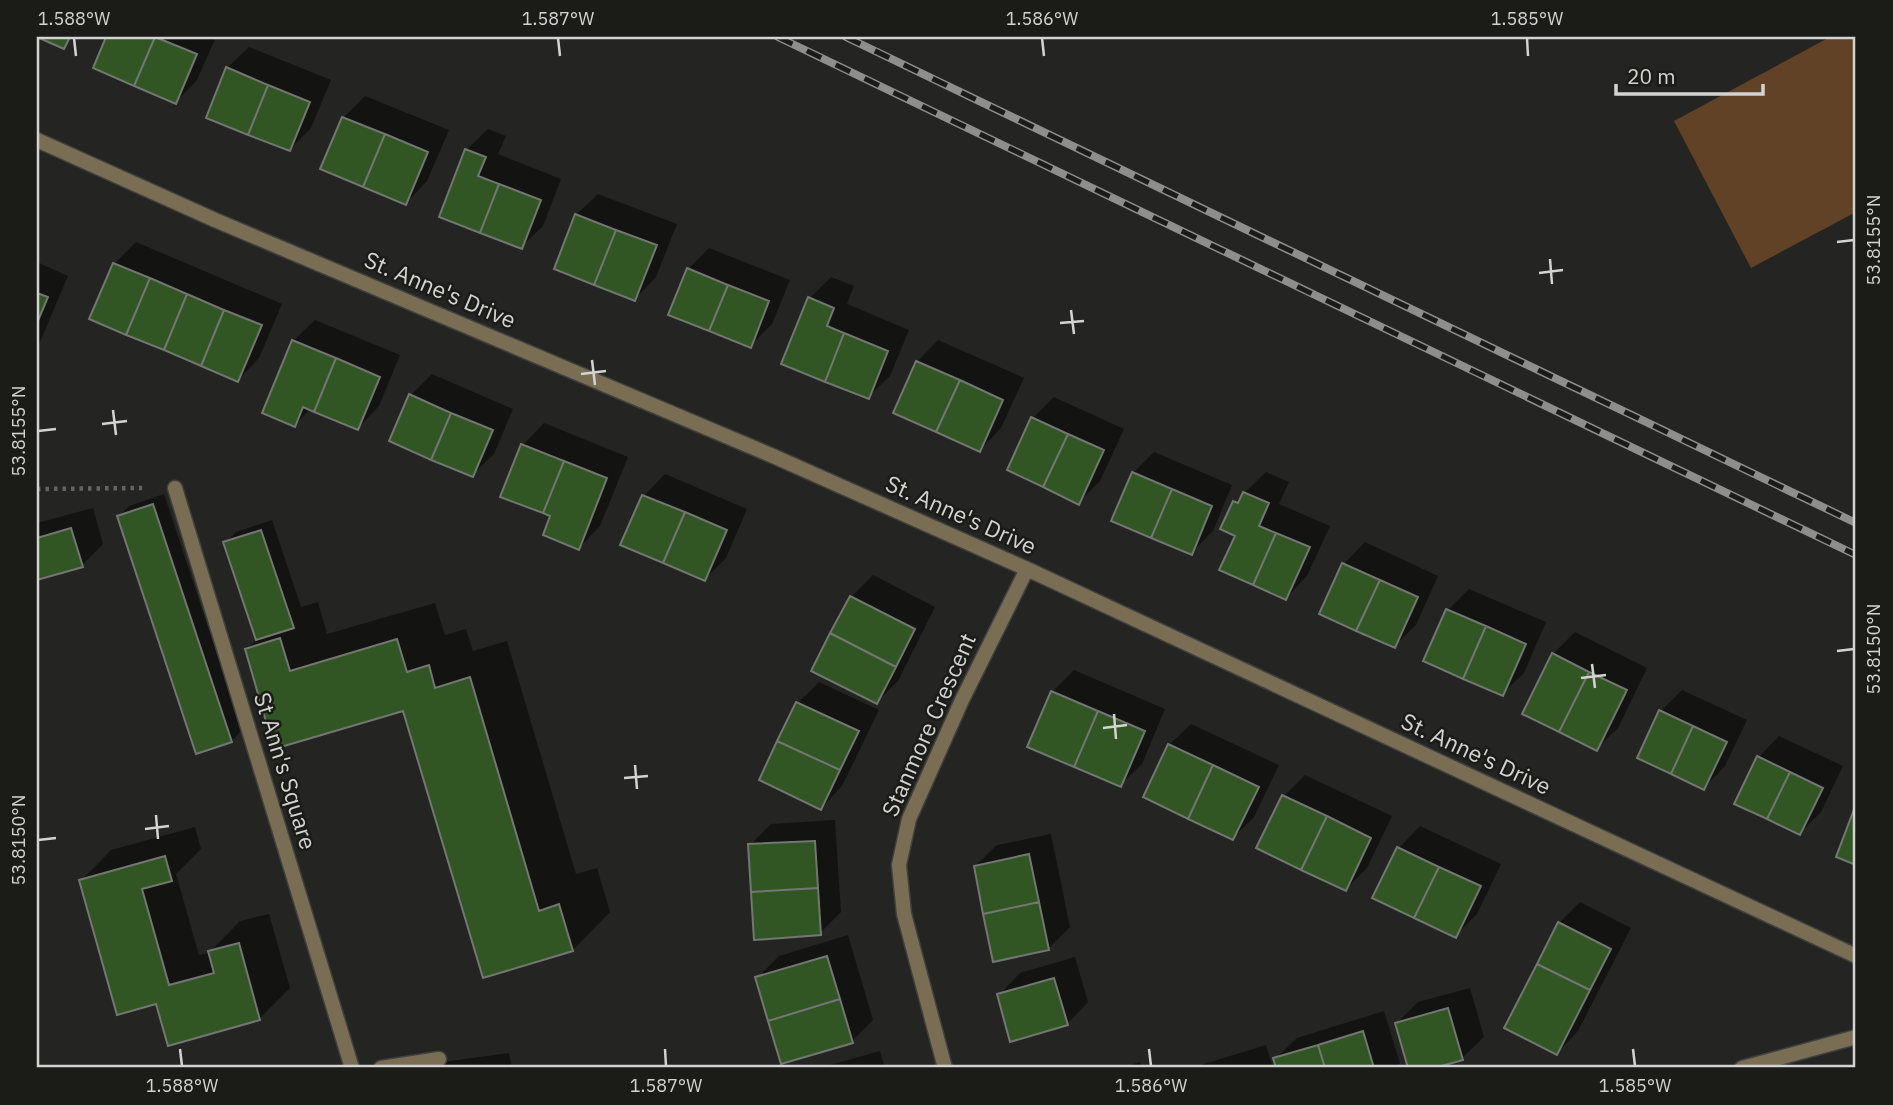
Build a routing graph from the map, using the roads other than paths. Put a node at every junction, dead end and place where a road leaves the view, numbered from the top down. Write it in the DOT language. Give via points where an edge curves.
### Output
graph roads {
  1 [pos="37,141"];
  2 [pos="175,488"];
  3 [pos="1027,569"];
  4 [pos="1856,956"];
  5 [pos="1856,1037"];
  6 [pos="439,1059"];
  7 [pos="352,1068"];
  8 [pos="381,1068"];
  9 [pos="946,1068"];
  10 [pos="1742,1068"];
  1 -- 3 [label="street, St. Anne's Drive"];
  2 -- 7 [label="street, St Ann's Square"];
  3 -- 4 [label="street, St. Anne's Drive"];
  3 -- 9 [label="street, Stanmore Crescent" via="909,819 899,865 904,914"];
  5 -- 10 [label="street"];
  6 -- 8 [label="street"];
}
